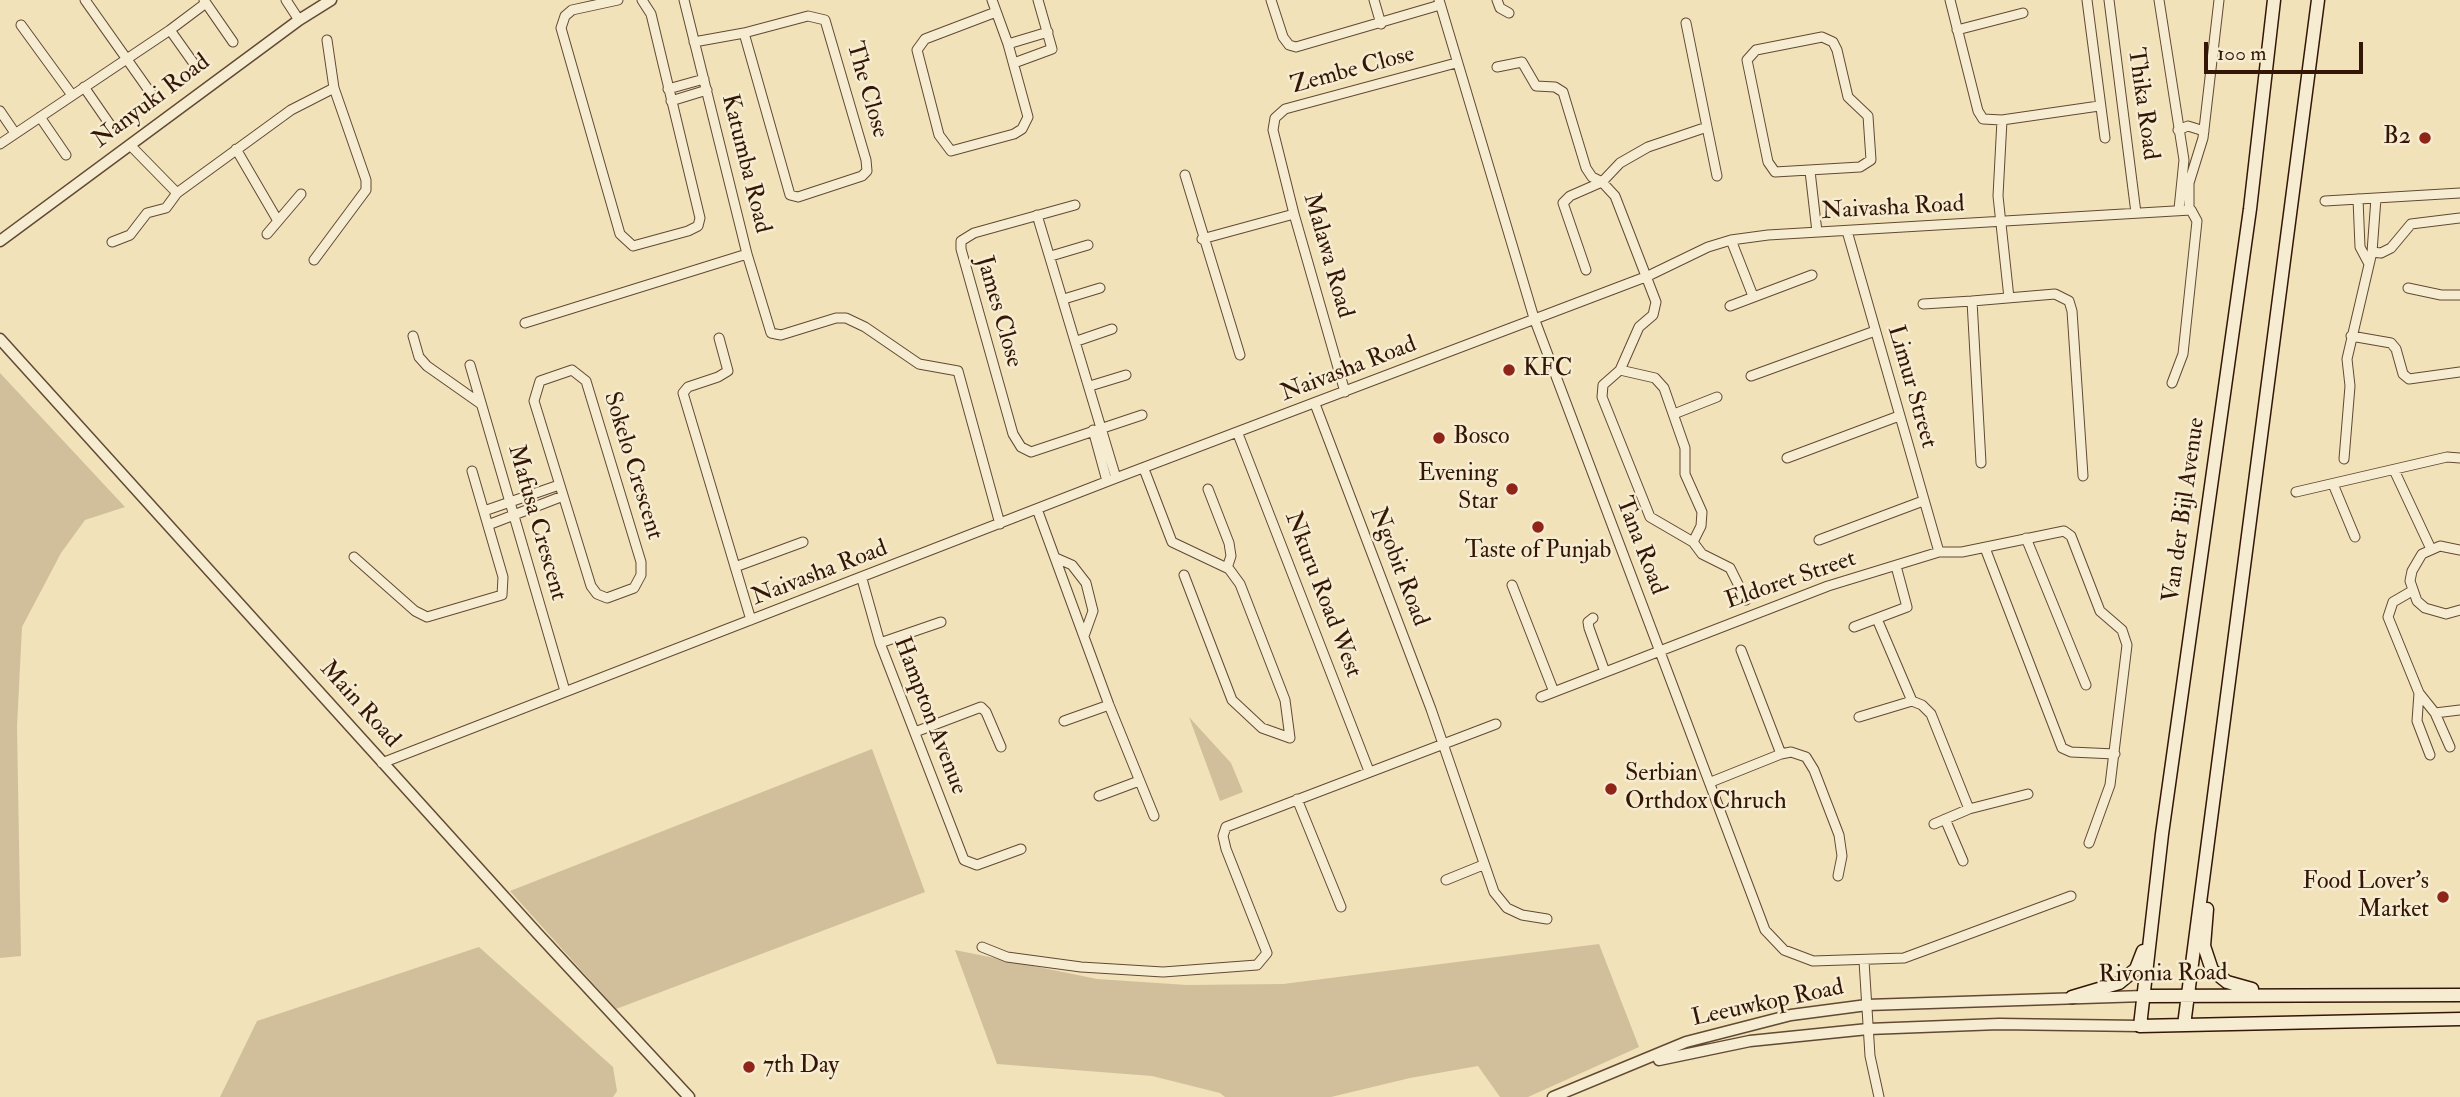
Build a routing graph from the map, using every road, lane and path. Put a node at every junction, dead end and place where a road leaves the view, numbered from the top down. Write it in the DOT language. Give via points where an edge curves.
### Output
graph roads {
  1 [pos="85,0"];
  2 [pos="286,0"];
  3 [pos="331,0"];
  4 [pos="618,0"];
  5 [pos="642,0"];
  6 [pos="684,0"];
  7 [pos="992,0"];
  8 [pos="1038,0"];
  9 [pos="1271,0"];
  10 [pos="1374,0"];
  11 [pos="1497,0"];
  12 [pos="1950,0"];
  13 [pos="2087,0"];
  14 [pos="2109,0"];
  15 [pos="2159,0"];
  16 [pos="2219,0"];
  17 [pos="2274,0"];
  18 [pos="2318,0"];
  19 [pos="205,2"];
  20 [pos="1439,2"];
  21 [pos="996,12"];
  22 [pos="1509,13"];
  23 [pos="2023,13"];
  24 [pos="299,20"];
  25 [pos="1686,23"];
  26 [pos="1381,24"];
  27 [pos="21,25"];
  28 [pos="170,30"];
  29 [pos="1957,30"];
  30 [pos="1048,32"];
  31 [pos="744,33"];
  32 [pos="327,40"];
  33 [pos="233,42"];
  34 [pos="694,42"];
  35 [pos="1008,44"];
  36 [pos="128,60"];
  37 [pos="1014,63"];
  38 [pos="1456,63"];
  39 [pos="1497,67"];
  40 [pos="197,68"];
  41 [pos="704,79"];
  42 [pos="84,87"];
  43 [pos="334,88"];
  44 [pos="668,89"];
  45 [pos="707,90"];
  46 [pos="72,95"];
  47 [pos="155,99"];
  48 [pos="671,101"];
  49 [pos="2099,106"];
  50 [pos="0,111"];
  51 [pos="40,117"];
  52 [pos="2002,120"];
  53 [pos="1707,127"];
  54 [pos="113,129"];
  55 [pos="1273,130"];
  56 [pos="2178,130"];
  57 [pos="2204,131"];
  58 [pos="15,133"];
  59 [pos="2105,138"];
  60 [pos="0,144"];
  61 [pos="130,145"];
  62 [pos="236,149"];
  63 [pos="66,155"];
  64 [pos="1810,171"];
  65 [pos="1185,175"];
  66 [pos="1717,176"];
  67 [pos="1602,182"];
  68 [pos="2460,192"];
  69 [pos="177,193"];
  70 [pos="301,194"];
  71 [pos="2376,198"];
  72 [pos="2360,199"];
  73 [pos="2325,201"];
  74 [pos="1074,205"];
  75 [pos="2184,210"];
  76 [pos="2136,213"];
  77 [pos="1294,214"];
  78 [pos="1037,215"];
  79 [pos="2460,218"];
  80 [pos="278,221"];
  81 [pos="2000,222"];
  82 [pos="1847,231"];
  83 [pos="1817,232"];
  84 [pos="267,234"];
  85 [pos="1202,239"];
  86 [pos="1731,240"];
  87 [pos="0,241"];
  88 [pos="112,242"];
  89 [pos="1088,245"];
  90 [pos="2372,252"];
  91 [pos="747,254"];
  92 [pos="1051,256"];
  93 [pos="314,260"];
  94 [pos="2368,264"];
  95 [pos="1586,270"];
  96 [pos="1812,275"];
  97 [pos="1648,276"];
  98 [pos="1100,288"];
  99 [pos="2408,288"];
  100 [pos="2460,295"];
  101 [pos="1754,296"];
  102 [pos="2009,298"];
  103 [pos="1064,299"];
  104 [pos="1972,301"];
  105 [pos="1923,304"];
  106 [pos="1730,306"];
  107 [pos="1534,318"];
  108 [pos="525,323"];
  109 [pos="1112,329"];
  110 [pos="1875,331"];
  111 [pos="413,336"];
  112 [pos="2351,336"];
  113 [pos="719,338"];
  114 [pos="0,339"];
  115 [pos="1077,341"];
  116 [pos="1240,355"];
  117 [pos="470,365"];
  118 [pos="1620,370"];
  119 [pos="2460,372"];
  120 [pos="1126,375"];
  121 [pos="1751,376"];
  122 [pos="2172,383"];
  123 [pos="1090,386"];
  124 [pos="1346,391"];
  125 [pos="1717,397"];
  126 [pos="481,404"];
  127 [pos="1315,404"];
  128 [pos="1674,414"];
  129 [pos="1142,415"];
  130 [pos="1899,415"];
  131 [pos="1097,429"];
  132 [pos="1238,434"];
  133 [pos="1787,458"];
  134 [pos="2460,458"];
  135 [pos="2344,459"];
  136 [pos="1980,463"];
  137 [pos="1144,469"];
  138 [pos="2394,470"];
  139 [pos="472,471"];
  140 [pos="2083,476"];
  141 [pos="1112,480"];
  142 [pos="2333,484"];
  143 [pos="559,485"];
  144 [pos="1208,489"];
  145 [pos="2296,492"];
  146 [pos="563,496"];
  147 [pos="1923,500"];
  148 [pos="510,501"];
  149 [pos="1037,509"];
  150 [pos="484,511"];
  151 [pos="514,512"];
  152 [pos="1000,524"];
  153 [pos="488,525"];
  154 [pos="2356,537"];
  155 [pos="2026,538"];
  156 [pos="1819,540"];
  157 [pos="803,542"];
  158 [pos="1693,542"];
  159 [pos="1985,548"];
  160 [pos="2431,549"];
  161 [pos="2460,550"];
  162 [pos="1939,552"];
  163 [pos="354,557"];
  164 [pos="1056,558"];
  165 [pos="1896,566"];
  166 [pos="735,567"];
  167 [pos="1227,568"];
  168 [pos="1184,575"];
  169 [pos="862,579"];
  170 [pos="1512,585"];
  171 [pos="2412,591"];
  172 [pos="1746,600"];
  173 [pos="2460,610"];
  174 [pos="1593,618"];
  175 [pos="1877,619"];
  176 [pos="751,620"];
  177 [pos="941,622"];
  178 [pos="1854,627"];
  179 [pos="1084,636"];
  180 [pos="880,643"];
  181 [pos="1658,650"];
  182 [pos="1741,650"];
  183 [pos="1605,672"];
  184 [pos="2086,685"];
  185 [pos="565,691"];
  186 [pos="1554,692"];
  187 [pos="2419,693"];
  188 [pos="1541,697"];
  189 [pos="1912,701"];
  190 [pos="1108,705"];
  191 [pos="2460,710"];
  192 [pos="2435,713"];
  193 [pos="1859,717"];
  194 [pos="1064,721"];
  195 [pos="1496,724"];
  196 [pos="915,732"];
  197 [pos="1443,745"];
  198 [pos="1001,747"];
  199 [pos="2450,747"];
  200 [pos="1781,754"];
  201 [pos="2115,754"];
  202 [pos="2430,755"];
  203 [pos="382,763"];
  204 [pos="1369,771"];
  205 [pos="1139,781"];
  206 [pos="1711,782"];
  207 [pos="2028,794"];
  208 [pos="1099,796"];
  209 [pos="1297,799"];
  210 [pos="1969,809"];
  211 [pos="1154,816"];
  212 [pos="1945,819"];
  213 [pos="1934,824"];
  214 [pos="2210,836"];
  215 [pos="2089,843"];
  216 [pos="1021,849"];
  217 [pos="1963,861"];
  218 [pos="1483,865"];
  219 [pos="1838,876"];
  220 [pos="1446,880"];
  221 [pos="2071,896"];
  222 [pos="1341,907"];
  223 [pos="1547,919"];
  224 [pos="2149,936"];
  225 [pos="982,947"];
  226 [pos="1864,961"];
  227 [pos="2296,993"];
  228 [pos="2460,993"];
  229 [pos="2144,996"];
  230 [pos="2072,997"];
  231 [pos="2187,997"];
  232 [pos="1867,1005"];
  233 [pos="2460,1018"];
  234 [pos="2184,1025"];
  235 [pos="2140,1026"];
  236 [pos="1868,1029"];
  237 [pos="1639,1064"];
  238 [pos="689,1097"];
  239 [pos="1553,1097"];
  240 [pos="1880,1097"];
  1 -- 36 [label="street"];
  2 -- 24 [label="street"];
  3 -- 24 [label="street, Nanyuki Road"];
  4 -- 48 [label="street" via="572,10 561,28 620,234 633,246 698,226 700,218"];
  5 -- 44 [label="street" via="651,14"];
  6 -- 34 [label="street, Katumba Road"];
  7 -- 21 [label="street"];
  8 -- 30 [label="street"];
  9 -- 26 [label="street" via="1283,37 1296,47"];
  10 -- 26 [label="street"];
  11 -- 22 [label="street"];
  12 -- 29 [label="street"];
  13 -- 49 [label="street"];
  14 -- 76 [label="street, Thika Road"];
  15 -- 56 [label="street"];
  16 -- 57 [label="street"];
  17 -- 224 [label="main road, Van der Bijl Avenue" via="2250,209"];
  18 -- 214 [label="main road"];
  19 -- 28 [label="street"];
  19 -- 33 [label="street"];
  20 -- 26 [label="street"];
  20 -- 38 [label="street, Tana Road"];
  21 -- 35 [label="street"];
  21 -- 37 [label="street" via="925,38 917,50 939,135 948,149 959,150 1022,129 1028,117"];
  23 -- 29 [label="street"];
  24 -- 61 [label="street, Nanyuki Road"];
  25 -- 53 [label="street"];
  27 -- 46 [label="street"];
  28 -- 36 [label="street"];
  28 -- 40 [label="street"];
  29 -- 52 [label="street" via="1980,116"];
  30 -- 35 [label="street"];
  30 -- 37 [label="street" via="1052,48"];
  31 -- 31 [label="street, The Close" via="792,197 862,176 867,171 866,160 825,20 808,16"];
  31 -- 34 [label="street, The Close"];
  32 -- 43 [label="street"];
  34 -- 41 [label="street, Katumba Road"];
  35 -- 37 [label="street"];
  36 -- 42 [label="street"];
  36 -- 47 [label="street"];
  38 -- 55 [label="street, Zembe Close" via="1286,109 1275,118"];
  38 -- 107 [label="street, Tana Road"];
  39 -- 67 [label="street" via="1522,62 1536,86 1563,92 1586,167"];
  41 -- 44 [label="street"];
  41 -- 45 [label="street, Katumba Road"];
  42 -- 46 [label="street"];
  42 -- 54 [label="street"];
  43 -- 62 [label="street" via="296,107"];
  43 -- 93 [label="street" via="366,190"];
  44 -- 48 [label="street"];
  45 -- 48 [label="street"];
  45 -- 91 [label="street, Katumba Road"];
  46 -- 51 [label="street"];
  49 -- 52 [label="street"];
  49 -- 59 [label="street"];
  50 -- 58 [label="street"];
  51 -- 58 [label="street"];
  51 -- 63 [label="street"];
  52 -- 81 [label="street"];
  53 -- 66 [label="street"];
  53 -- 67 [label="street" via="1648,148 1620,163"];
  55 -- 77 [label="street, Malawa Road"];
  56 -- 57 [label="street" via="2189,126"];
  56 -- 75 [label="street"];
  57 -- 75 [label="street"];
  58 -- 60 [label="street"];
  61 -- 69 [label="street"];
  61 -- 87 [label="street, Nanyuki Road"];
  62 -- 69 [label="street"];
  62 -- 80 [label="street"];
  64 -- 64 [label="street" via="1864,166 1872,157 1868,116 1848,97 1836,46 1822,37 1756,50 1747,60 1770,166 1779,172"];
  64 -- 83 [label="street"];
  65 -- 85 [label="street"];
  67 -- 95 [label="street" via="1563,203"];
  67 -- 97 [label="street" via="1615,196"];
  68 -- 71 [label="street"];
  69 -- 88 [label="street" via="166,208 145,214 130,234"];
  70 -- 80 [label="street"];
  71 -- 72 [label="street"];
  71 -- 90 [label="street"];
  72 -- 73 [label="street"];
  72 -- 94 [label="street" via="2360,247"];
  74 -- 78 [label="street, James Close"];
  75 -- 76 [label="street, Naivasha Road"];
  75 -- 122 [label="street" via="2197,219 2183,354"];
  76 -- 81 [label="street, Naivasha Road"];
  77 -- 85 [label="street"];
  77 -- 124 [label="street, Malawa Road"];
  78 -- 92 [label="street"];
  78 -- 131 [label="street, James Close" via="970,234 962,238 961,249 1013,433 1021,447 1031,452"];
  79 -- 90 [label="street" via="2411,224 2391,248"];
  80 -- 84 [label="street"];
  81 -- 82 [label="street, Naivasha Road"];
  81 -- 102 [label="street"];
  82 -- 83 [label="street, Naivasha Road"];
  82 -- 110 [label="street, Limur Street"];
  83 -- 86 [label="street, Naivasha Road"];
  85 -- 116 [label="street"];
  86 -- 97 [label="street, Naivasha Road"];
  86 -- 101 [label="street"];
  89 -- 92 [label="street"];
  90 -- 94 [label="street"];
  91 -- 108 [label="street"];
  91 -- 152 [label="street, Katumba Road" via="774,335 846,318 919,364 958,371"];
  92 -- 103 [label="street"];
  94 -- 112 [label="street"];
  96 -- 101 [label="street"];
  97 -- 107 [label="street, Naivasha Road"];
  97 -- 118 [label="street" via="1656,302 1654,312 1639,327"];
  98 -- 103 [label="street"];
  99 -- 100 [label="street"];
  101 -- 106 [label="street"];
  102 -- 104 [label="street"];
  102 -- 140 [label="street" via="2059,295 2071,305"];
  103 -- 115 [label="street"];
  104 -- 105 [label="street"];
  104 -- 136 [label="street"];
  107 -- 124 [label="street, Naivasha Road"];
  107 -- 181 [label="street, Tana Road"];
  109 -- 115 [label="street"];
  110 -- 121 [label="street"];
  110 -- 130 [label="street, Limur Street"];
  111 -- 126 [label="street" via="427,366"];
  112 -- 119 [label="street" via="2391,343 2409,379"];
  112 -- 135 [label="street"];
  113 -- 166 [label="street" via="728,371 683,393"];
  114 -- 203 [label="street, Main Road"];
  115 -- 123 [label="street"];
  117 -- 126 [label="street, Mafusa Crescent"];
  118 -- 128 [label="street" via="1658,381"];
  118 -- 158 [label="street" via="1607,380 1601,393 1647,512 1658,524"];
  120 -- 123 [label="street"];
  123 -- 131 [label="street"];
  124 -- 127 [label="street, Naivasha Road"];
  125 -- 128 [label="street"];
  126 -- 148 [label="street, Mafusa Crescent"];
  127 -- 132 [label="street, Naivasha Road"];
  127 -- 197 [label="street, Ngobit Road"];
  128 -- 158 [label="street" via="1686,453 1685,474 1702,512"];
  129 -- 131 [label="street, James Close"];
  130 -- 133 [label="street"];
  130 -- 147 [label="street, Limur Street"];
  131 -- 141 [label="street"];
  132 -- 137 [label="street, Naivasha Road"];
  132 -- 204 [label="street, Nkuru Road West"];
  134 -- 138 [label="street"];
  137 -- 141 [label="street, Naivasha Road"];
  137 -- 167 [label="street" via="1172,542"];
  138 -- 142 [label="street"];
  138 -- 160 [label="street"];
  139 -- 150 [label="street"];
  141 -- 149 [label="street, Naivasha Road"];
  142 -- 145 [label="street"];
  142 -- 154 [label="street"];
  143 -- 146 [label="street, Sokelo Crescent"];
  143 -- 146 [label="street, Sokelo Crescent" via="534,395 546,378 572,370 586,381 641,562 634,588 607,598 593,589"];
  143 -- 148 [label="street"];
  144 -- 167 [label="street" via="1229,543"];
  146 -- 151 [label="street"];
  147 -- 156 [label="street"];
  147 -- 162 [label="street, Limur Street"];
  148 -- 150 [label="street"];
  148 -- 151 [label="street, Mafusa Crescent"];
  149 -- 152 [label="street, Naivasha Road"];
  149 -- 164 [label="street"];
  150 -- 153 [label="street"];
  151 -- 153 [label="street"];
  151 -- 185 [label="street, Mafusa Crescent"];
  152 -- 169 [label="street, Naivasha Road"];
  153 -- 163 [label="street" via="505,585 502,595 437,616 415,611"];
  155 -- 159 [label="street, Eldoret Street"];
  155 -- 184 [label="street"];
  155 -- 201 [label="street, Eldoret Street" via="2060,530 2068,533 2100,611 2125,636 2128,656"];
  157 -- 166 [label="street"];
  158 -- 172 [label="street" via="1702,554 1730,568"];
  159 -- 162 [label="street, Eldoret Street"];
  159 -- 201 [label="street" via="2062,748"];
  160 -- 161 [label="street" via="2449,546"];
  160 -- 171 [label="street" via="2422,554 2412,571"];
  162 -- 165 [label="street, Eldoret Street"];
  164 -- 179 [label="street"];
  164 -- 179 [label="street" via="1077,569 1089,591 1093,611"];
  165 -- 175 [label="street" via="1907,607"];
  165 -- 181 [label="street, Eldoret Street" via="1790,599"];
  166 -- 176 [label="street"];
  167 -- 168 [label="street" via="1240,584 1282,689 1290,738 1262,728 1232,700"];
  169 -- 176 [label="street, Naivasha Road"];
  169 -- 180 [label="street, Hampton Avenue"];
  170 -- 186 [label="street"];
  171 -- 173 [label="street" via="2435,613"];
  171 -- 187 [label="street" via="2393,602 2388,617"];
  174 -- 183 [label="street" via="1589,628"];
  175 -- 178 [label="street"];
  175 -- 189 [label="street"];
  176 -- 185 [label="street, Naivasha Road"];
  177 -- 180 [label="street"];
  179 -- 190 [label="street"];
  180 -- 196 [label="street, Hampton Avenue"];
  181 -- 183 [label="street, Eldoret Street"];
  181 -- 206 [label="street, Tana Road"];
  182 -- 200 [label="street"];
  183 -- 186 [label="street, Eldoret Street"];
  185 -- 203 [label="street, Naivasha Road"];
  186 -- 188 [label="street, Eldoret Street"];
  187 -- 192 [label="street"];
  187 -- 202 [label="street" via="2417,721"];
  189 -- 193 [label="street"];
  189 -- 210 [label="street" via="1931,714"];
  190 -- 194 [label="street"];
  190 -- 205 [label="street"];
  191 -- 192 [label="street"];
  192 -- 199 [label="street"];
  195 -- 197 [label="street"];
  196 -- 198 [label="street" via="981,707"];
  196 -- 216 [label="street, Hampton Avenue" via="968,863 977,865"];
  197 -- 204 [label="street"];
  197 -- 218 [label="street, Ngobit Road"];
  200 -- 206 [label="street"];
  200 -- 219 [label="street" via="1801,754 1814,770 1842,846"];
  201 -- 215 [label="street" via="2110,785"];
  203 -- 238 [label="street, Main Road"];
  204 -- 209 [label="street"];
  205 -- 208 [label="street"];
  205 -- 211 [label="street"];
  206 -- 226 [label="street, Tana Road" via="1759,916 1773,941 1794,956 1813,961"];
  207 -- 210 [label="street"];
  209 -- 222 [label="street"];
  209 -- 225 [label="street" via="1235,821 1223,830 1226,849 1266,947 1267,958 1261,964 1163,972 1053,964 1000,956"];
  210 -- 212 [label="street"];
  212 -- 213 [label="street"];
  212 -- 217 [label="street"];
  214 -- 227 [label="main road" via="2204,946 2208,963 2218,977 2235,986"];
  214 -- 231 [label="main road"];
  218 -- 220 [label="street"];
  218 -- 223 [label="street, Ngobit Road" via="1494,892 1507,908"];
  221 -- 226 [label="street, Leeuwkop Road" via="1911,957"];
  224 -- 229 [label="main road, Van der Bijl Avenue"];
  224 -- 230 [label="main road" via="2130,976"];
  226 -- 232 [label="street"];
  227 -- 228 [label="main road, Rivonia Road"];
  227 -- 231 [label="main road, Rivonia Road"];
  229 -- 230 [label="street, Rivonia Road"];
  229 -- 231 [label="main road, Rivonia Road"];
  229 -- 235 [label="main road, Van der Bijl Avenue"];
  230 -- 232 [label="street, Rivonia Road"];
  231 -- 234 [label="main road"];
  232 -- 236 [label="street"];
  232 -- 237 [label="street, Leeuwkop Road" via="1791,1015 1715,1033"];
  233 -- 234 [label="main road, Rivonia Road"];
  234 -- 235 [label="main road, Rivonia Road"];
  235 -- 236 [label="street, Rivonia Road" via="1999,1024"];
  236 -- 237 [label="street, Leeuwkop Road" via="1750,1041"];
  236 -- 240 [label="street"];
  237 -- 239 [label="street, Leeuwkop Road"];
}
